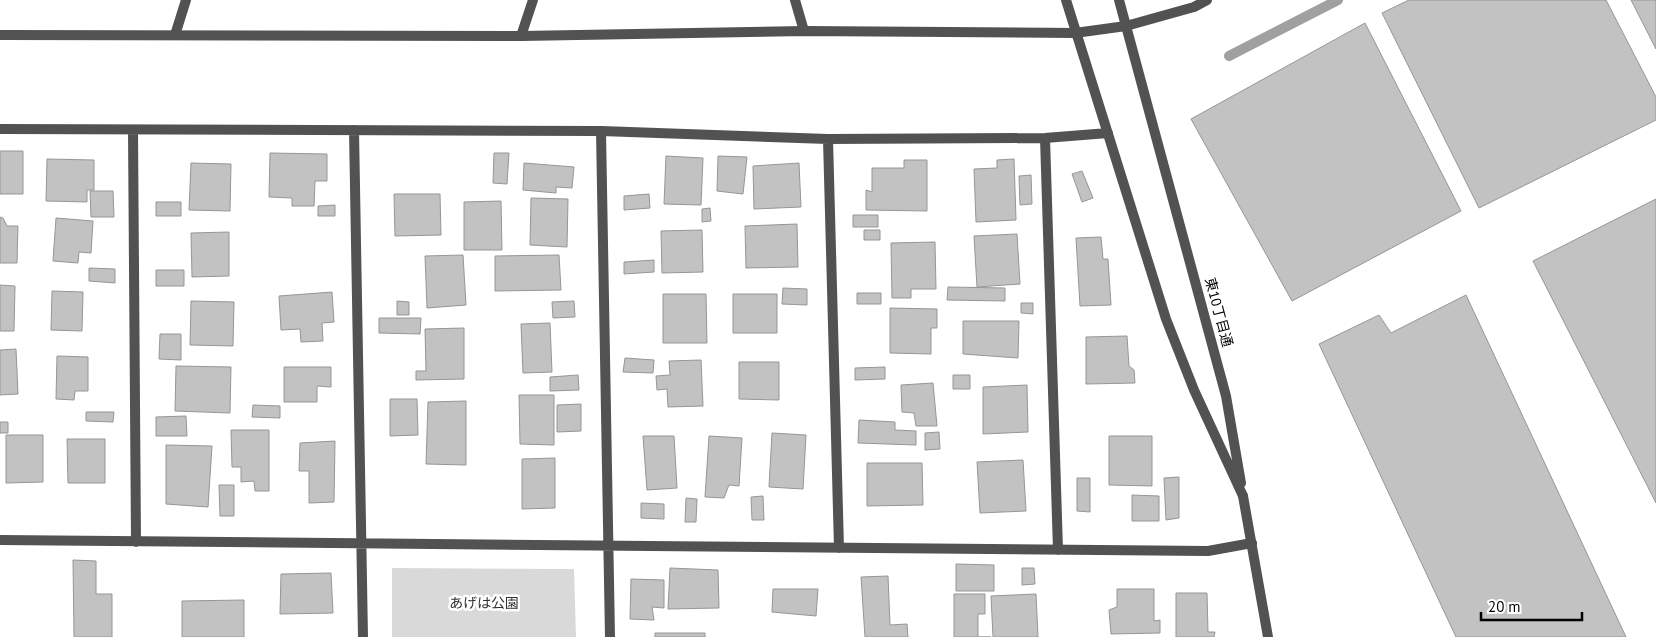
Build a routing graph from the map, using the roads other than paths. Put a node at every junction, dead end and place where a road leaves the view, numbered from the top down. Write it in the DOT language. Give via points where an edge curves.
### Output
graph roads {
  1 [pos="186,0"];
  2 [pos="533,0"];
  3 [pos="796,0"];
  4 [pos="1066,0"];
  5 [pos="1119,0"];
  6 [pos="1208,0"];
  7 [pos="1126,26"];
  8 [pos="804,31"];
  9 [pos="1075,33"];
  10 [pos="0,35"];
  11 [pos="175,35"];
  12 [pos="521,36"];
  13 [pos="0,129"];
  14 [pos="133,130"];
  15 [pos="354,130"];
  16 [pos="601,130"];
  17 [pos="1108,132"];
  18 [pos="1045,138"];
  19 [pos="828,139"];
  20 [pos="1243,496"];
  21 [pos="0,540"];
  22 [pos="136,542"];
  23 [pos="1252,543"];
  24 [pos="360,544"];
  25 [pos="608,546"];
  26 [pos="839,548"];
  27 [pos="1058,550"];
  28 [pos="362,637"];
  29 [pos="610,637"];
  30 [pos="1268,637"];
  1 -- 11 [label="street"];
  2 -- 12 [label="street"];
  3 -- 8 [label="street"];
  4 -- 9 [label="street"];
  5 -- 7 [label="street, 東10丁目通"];
  6 -- 7 [label="street"];
  7 -- 9 [label="street"];
  7 -- 20 [label="street, 東10丁目通" via="1226,396"];
  8 -- 9 [label="street"];
  8 -- 12 [label="street"];
  9 -- 17 [label="street"];
  10 -- 11 [label="street"];
  11 -- 12 [label="street"];
  13 -- 14 [label="street"];
  14 -- 15 [label="street"];
  14 -- 22 [label="street"];
  15 -- 16 [label="street"];
  15 -- 24 [label="street"];
  16 -- 19 [label="street"];
  16 -- 25 [label="street"];
  17 -- 18 [label="street"];
  17 -- 20 [label="street" via="1166,319 1194,390"];
  18 -- 19 [label="street"];
  18 -- 27 [label="street"];
  19 -- 26 [label="street"];
  20 -- 23 [label="street, 東10丁目通"];
  21 -- 22 [label="street"];
  22 -- 24 [label="street"];
  23 -- 27 [label="street" via="1208,551"];
  23 -- 30 [label="street, 東10丁目通"];
  24 -- 25 [label="street"];
  24 -- 28 [label="street"];
  25 -- 26 [label="street"];
  25 -- 29 [label="street"];
  26 -- 27 [label="street"];
}
